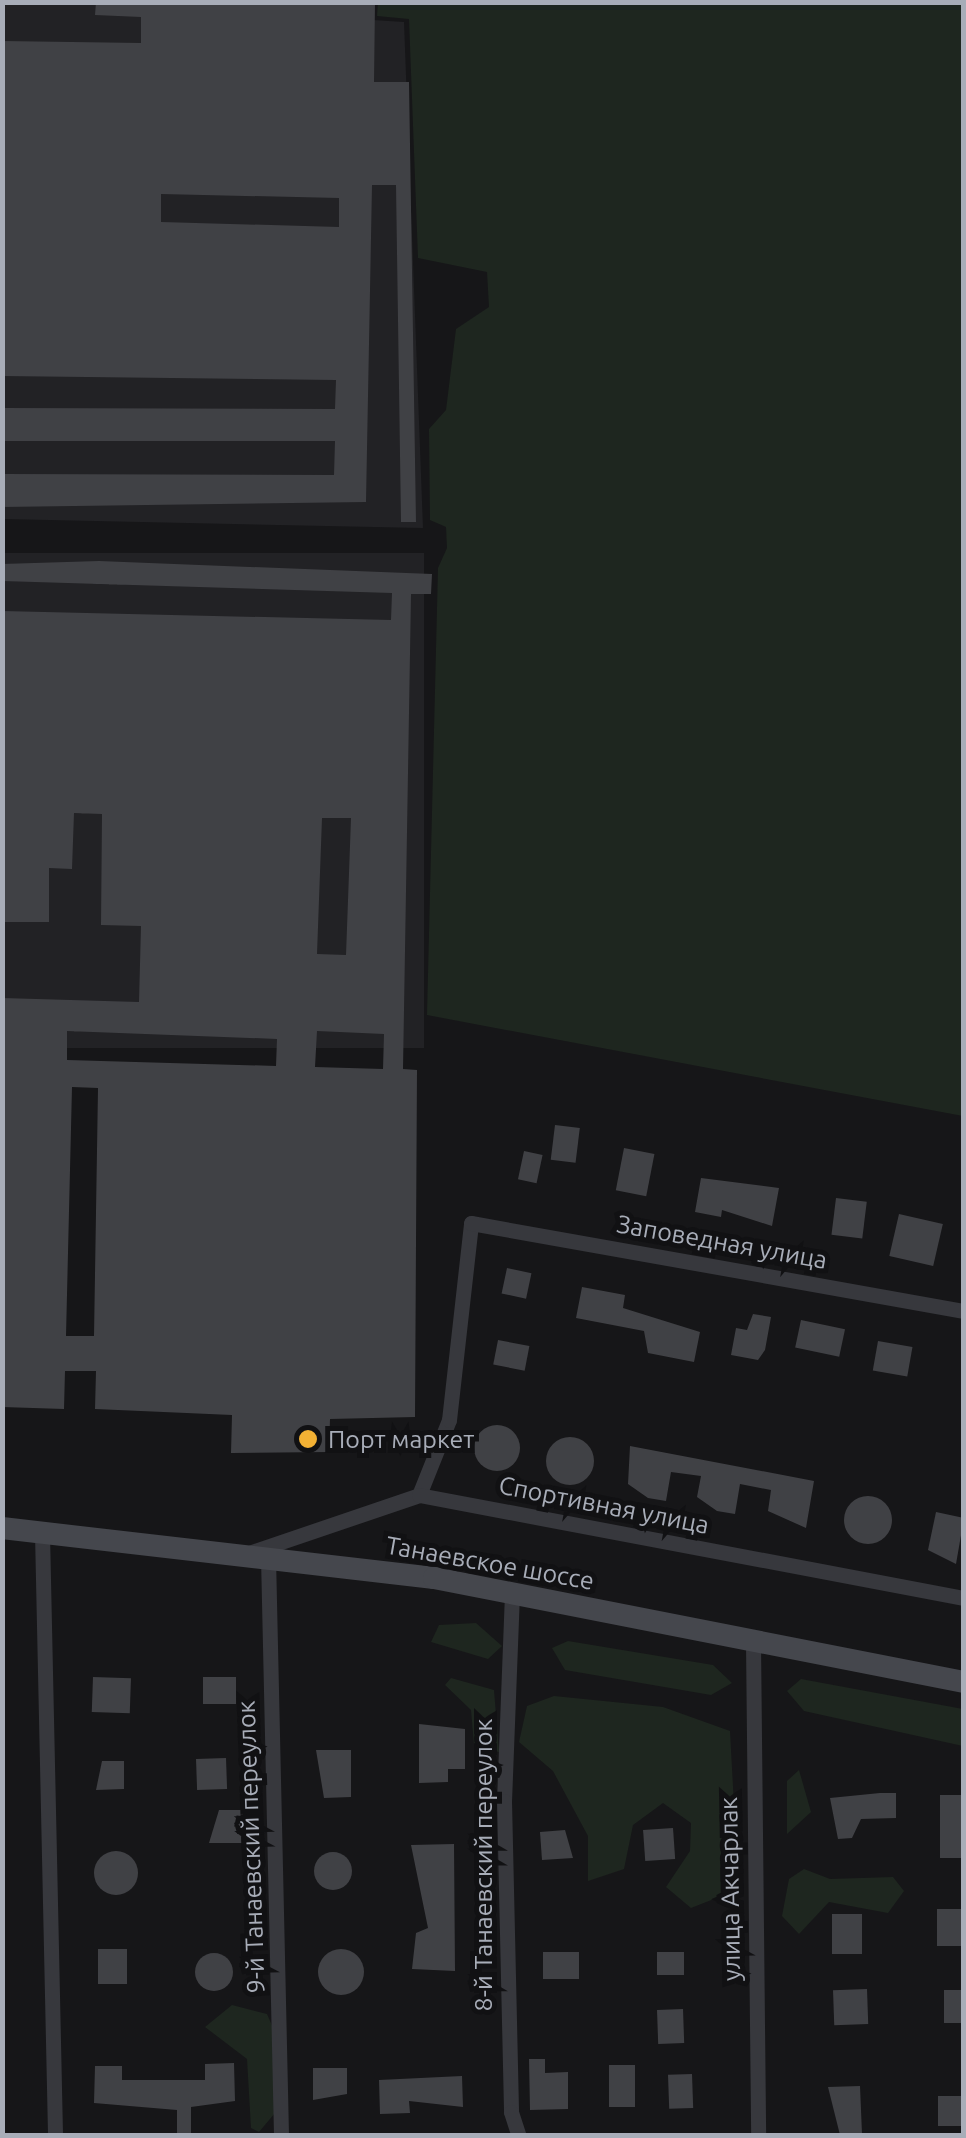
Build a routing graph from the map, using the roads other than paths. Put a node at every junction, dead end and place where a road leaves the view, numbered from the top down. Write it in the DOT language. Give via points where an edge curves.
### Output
graph roads {
  1 [pos="964,1311"];
  2 [pos="419,1495"];
  3 [pos="2,1528"];
  4 [pos="42,1533"];
  5 [pos="242,1554"];
  6 [pos="268,1557"];
  7 [pos="512,1593"];
  8 [pos="964,1598"];
  9 [pos="753,1642"];
  10 [pos="964,1682"];
  11 [pos="55,2136"];
  12 [pos="281,2136"];
  13 [pos="520,2136"];
  14 [pos="758,2136"];
  1 -- 2 [label="street, Заповедная улица" via="472,1222 449,1420"];
  2 -- 5 [label="street, Спортивная улица"];
  2 -- 8 [label="street, Спортивная улица"];
  3 -- 4 [label="street, Танаевское шоссе"];
  4 -- 5 [label="street, Танаевское шоссе"];
  4 -- 11 [label="street"];
  5 -- 6 [label="street, Танаевское шоссе"];
  6 -- 7 [label="street, Танаевское шоссе"];
  6 -- 12 [label="street, 9-й Танаевский переулок"];
  7 -- 9 [label="street, Танаевское шоссе"];
  7 -- 13 [label="street, 8-й Танаевский переулок" via="504,1819 510,2112"];
  9 -- 10 [label="street, Танаевское шоссе"];
  9 -- 14 [label="street, улица Акчарлак"];
}
